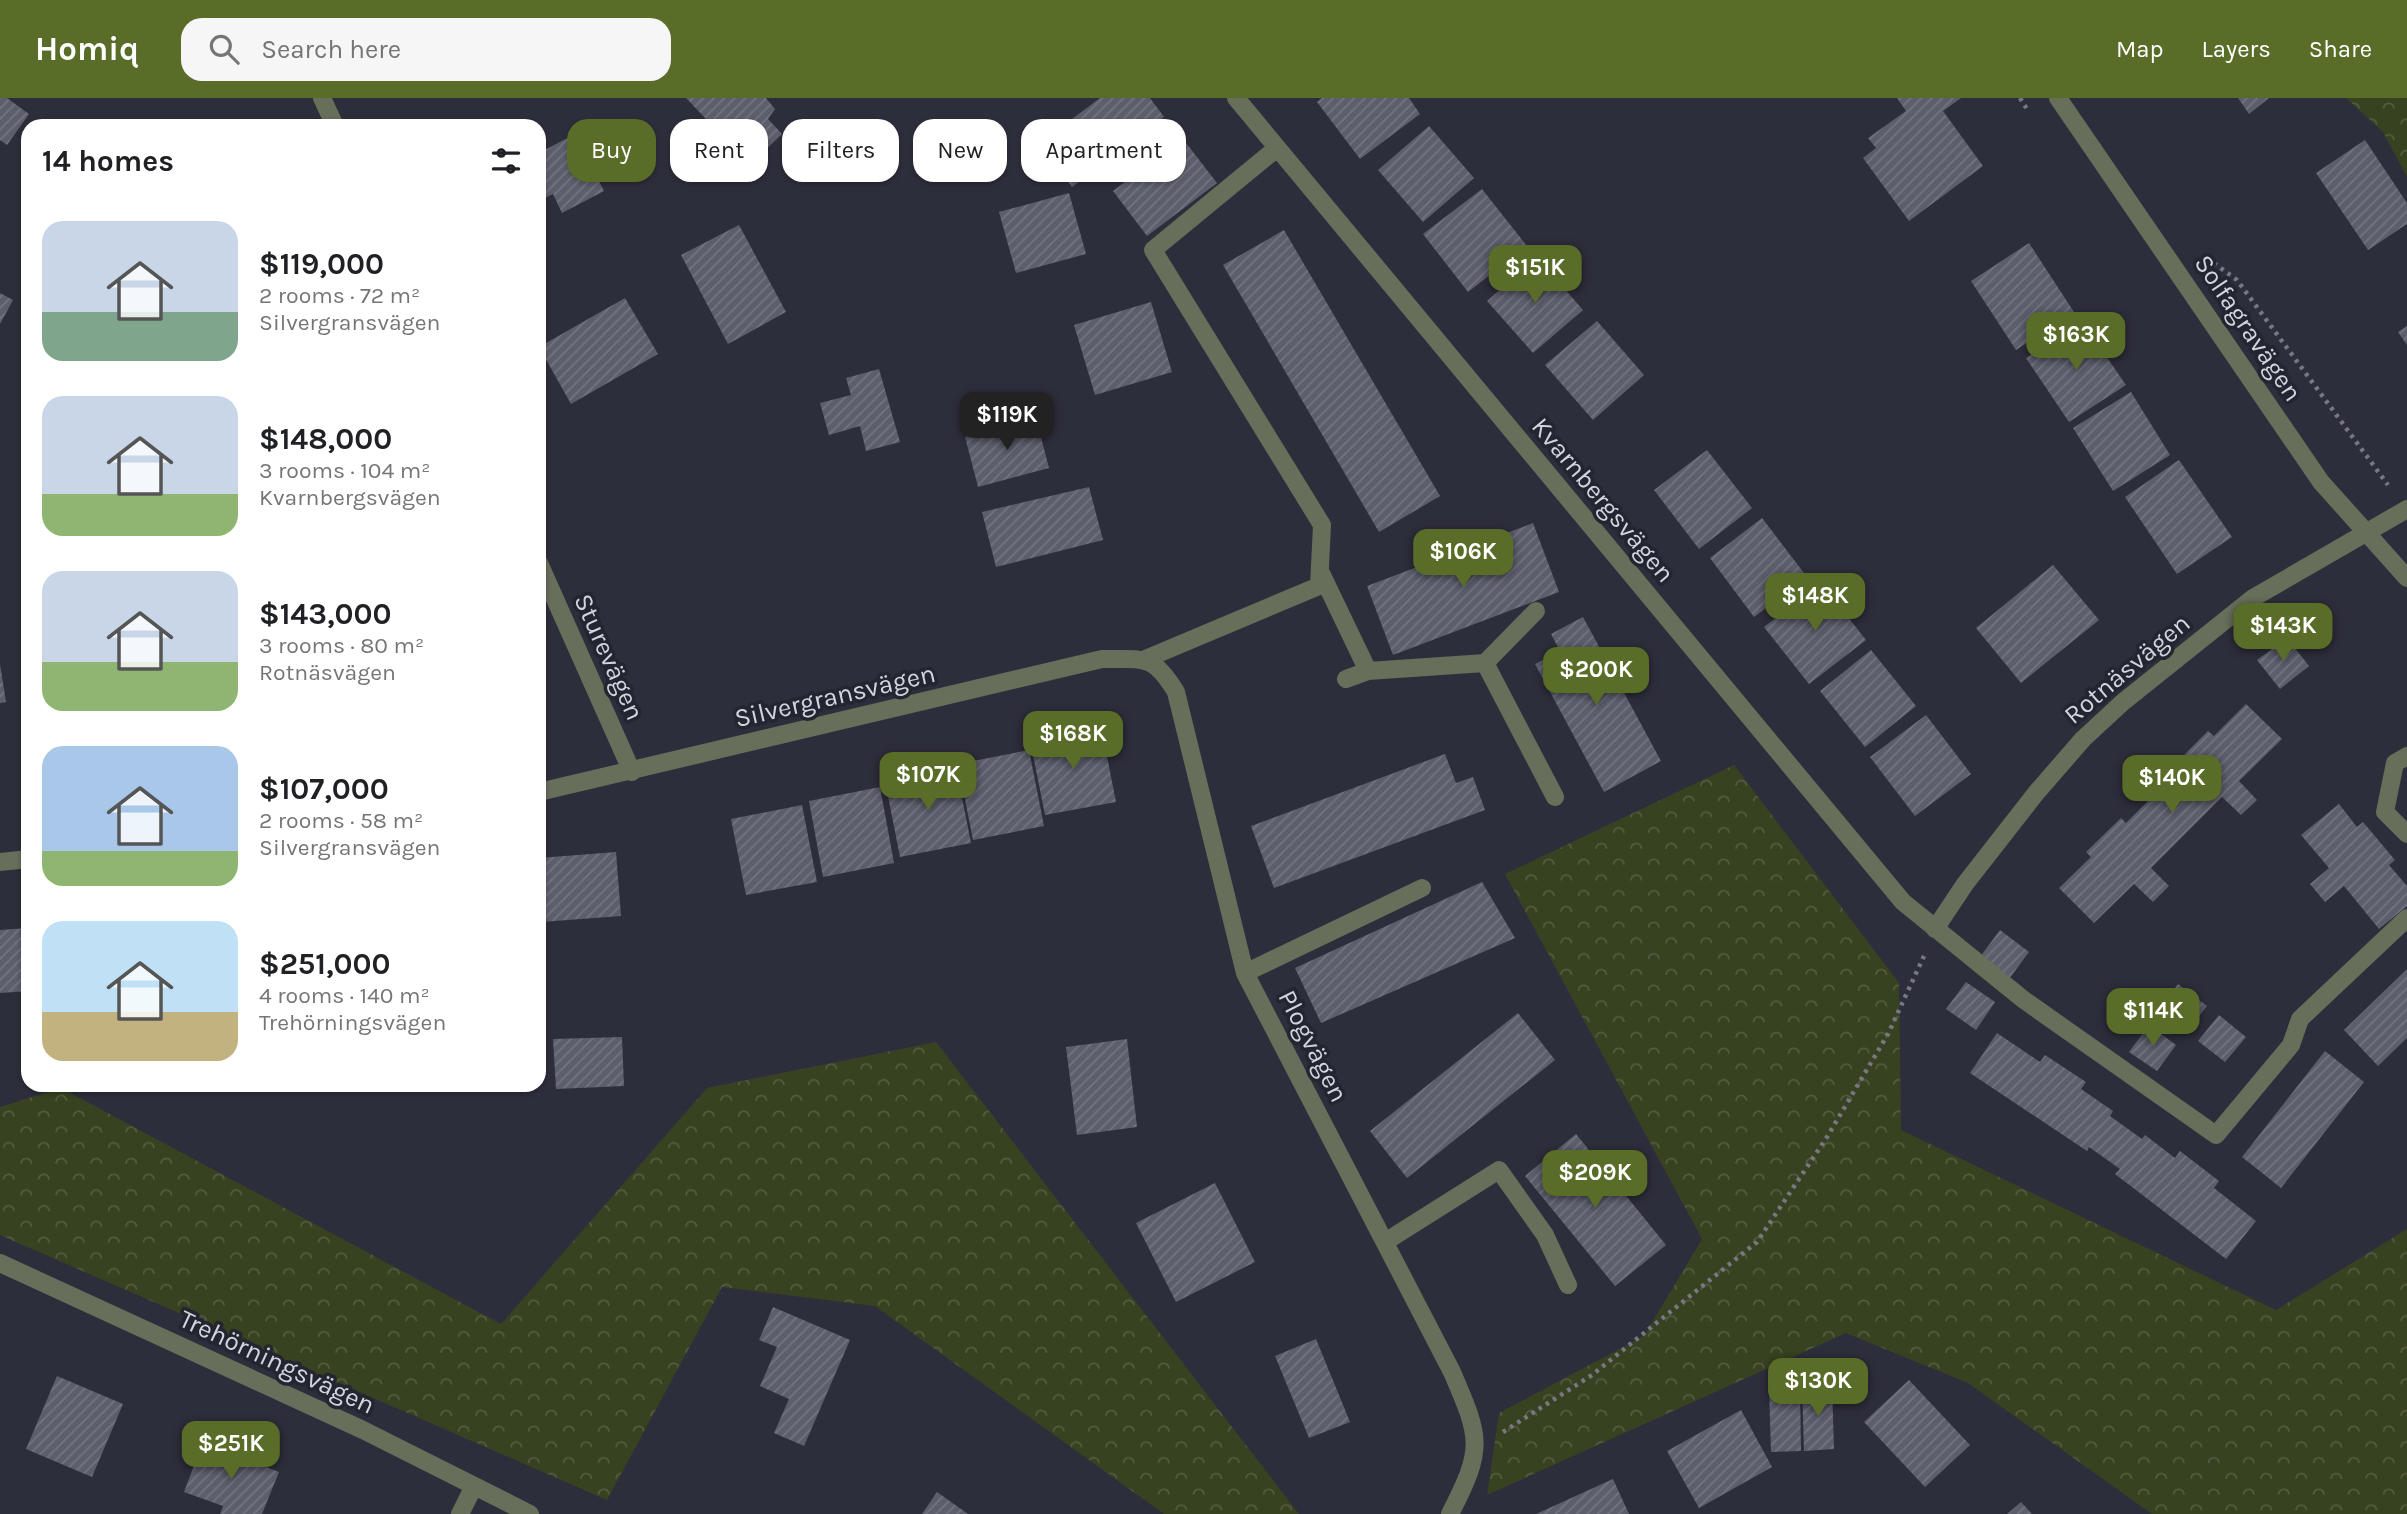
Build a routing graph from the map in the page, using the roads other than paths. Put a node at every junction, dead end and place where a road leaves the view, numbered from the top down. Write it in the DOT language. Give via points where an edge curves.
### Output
graph roads {
  1 [pos="322,98"];
  2 [pos="1236,98"];
  3 [pos="2058,98"];
  4 [pos="332,119"];
  5 [pos="1277,148"];
  6 [pos="2407,509"];
  7 [pos="2370,533"];
  8 [pos="1320,571"];
  9 [pos="2407,578"];
  10 [pos="546,580"];
  11 [pos="1536,611"];
  12 [pos="1143,660"];
  13 [pos="1485,663"];
  14 [pos="1368,671"];
  15 [pos="1346,679"];
  16 [pos="2407,756"];
  17 [pos="632,772"];
  18 [pos="546,790"];
  19 [pos="1555,797"];
  20 [pos="2407,834"];
  21 [pos="21,860"];
  22 [pos="0,862"];
  23 [pos="1422,888"];
  24 [pos="2407,918"];
  25 [pos="1935,929"];
  26 [pos="1245,973"];
  27 [pos="1385,1242"];
  28 [pos="0,1263"];
  29 [pos="1568,1285"];
  30 [pos="474,1486"];
  31 [pos="460,1514"];
  32 [pos="530,1514"];
  33 [pos="1450,1514"];
  1 -- 4 [label="street"];
  2 -- 5 [label="street, Kvarnbergsvägen"];
  3 -- 7 [label="street, Solfagravägen" via="2321,482"];
  5 -- 8 [label="street" via="1153,250 1322,525"];
  5 -- 25 [label="street, Kvarnbergsvägen" via="1903,902"];
  6 -- 7 [label="street, Rotnäsvägen"];
  7 -- 9 [label="street, Solfagravägen"];
  7 -- 25 [label="street, Rotnäsvägen" via="2253,598 2113,711 2036,793"];
  8 -- 12 [label="street" via="1319,586"];
  8 -- 14 [label="street"];
  10 -- 17 [label="street, Sturevägen"];
  11 -- 13 [label="street"];
  12 -- 17 [label="street, Silvergransvägen" via="1102,659"];
  12 -- 26 [label="street, Plogvägen" via="1161,668 1176,692"];
  13 -- 14 [label="street"];
  13 -- 19 [label="street"];
  14 -- 15 [label="street"];
  16 -- 20 [label="street" via="2395,763 2385,812"];
  17 -- 18 [label="street, Silvergransvägen"];
  21 -- 22 [label="street"];
  23 -- 26 [label="street"];
  24 -- 25 [label="street" via="2300,1019 2291,1045 2216,1135 2024,1000"];
  26 -- 27 [label="street, Plogvägen"];
  27 -- 29 [label="street" via="1499,1170 1545,1235"];
  27 -- 33 [label="street, Plogvägen" via="1475,1424 1477,1447 1471,1474"];
  28 -- 30 [label="street, Trehörningsvägen"];
  30 -- 31 [label="street"];
  30 -- 32 [label="street, Trehörningsvägen"];
}
